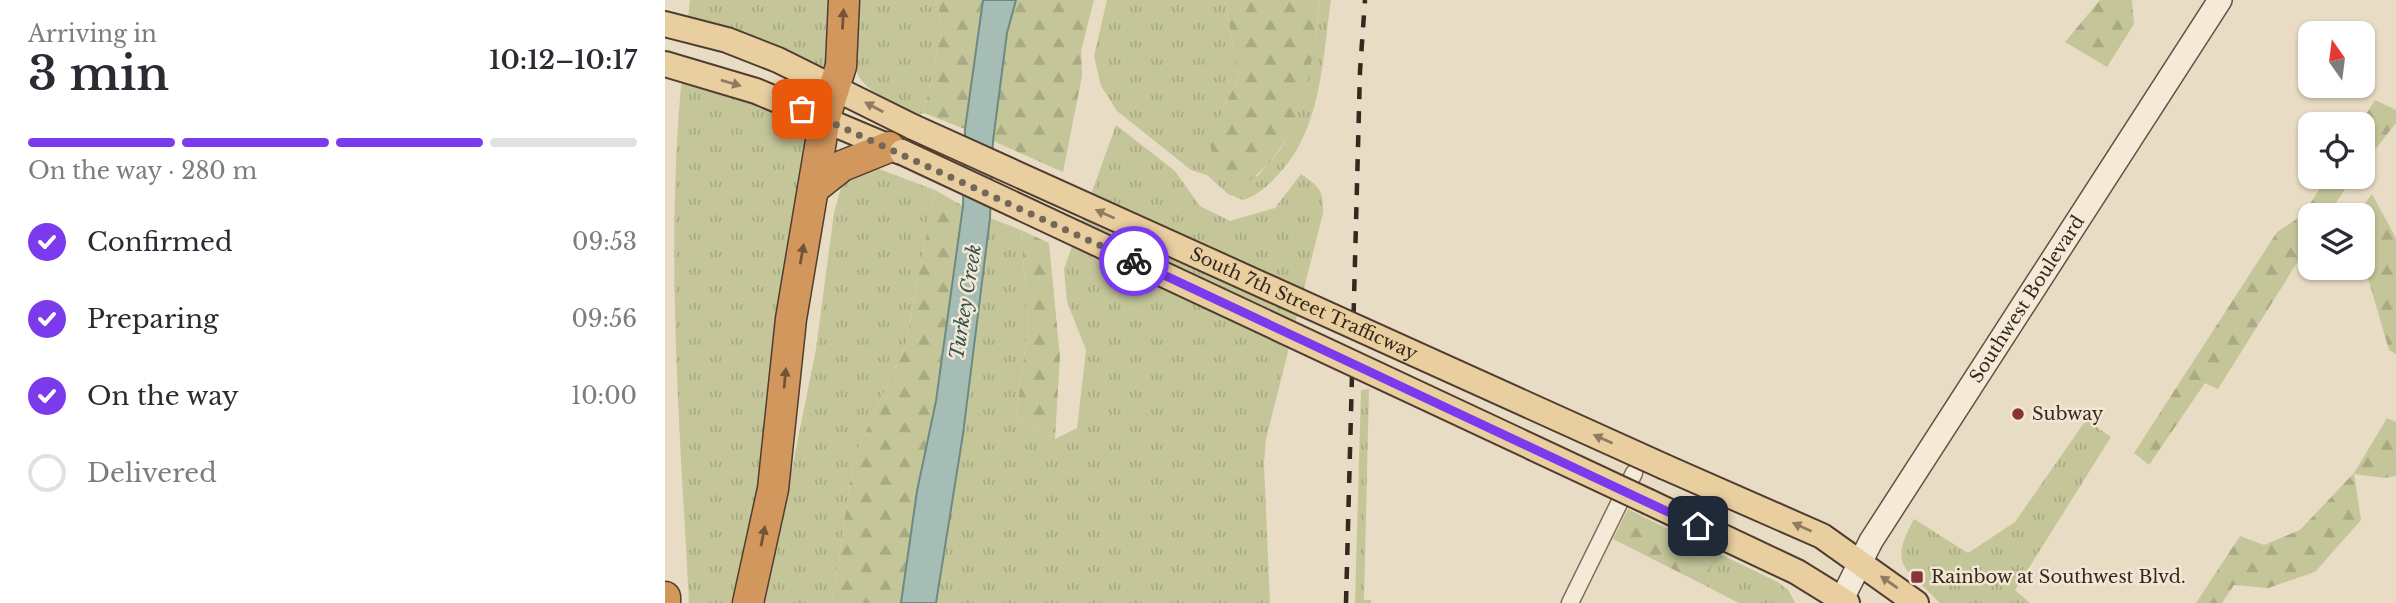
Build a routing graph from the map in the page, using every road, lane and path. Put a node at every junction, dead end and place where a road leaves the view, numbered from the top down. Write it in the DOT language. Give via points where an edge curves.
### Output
graph roads {
  1 [pos="844,0"];
  2 [pos="2220,0"];
  3 [pos="665,24"];
  4 [pos="665,64"];
  5 [pos="835,86"];
  6 [pos="825,117"];
  7 [pos="895,149"];
  8 [pos="813,189"];
  9 [pos="1634,473"];
  10 [pos="1860,562"];
  11 [pos="665,597"];
  12 [pos="1843,602"];
  13 [pos="665,603"];
  14 [pos="748,603"];
  15 [pos="1570,603"];
  16 [pos="1916,603"];
  5 -- 1 [label="highway, one-way" via="841,66"];
  2 -- 10 [label="main road, Southwest Boulevard"];
  3 -- 5 [label="main road, South 7th Street Trafficway" via="727,40"];
  4 -- 6 [label="main road, South 7th Street Trafficway, one-way"];
  5 -- 6 [label="highway"];
  10 -- 5 [label="main road, South 7th Street Trafficway, one-way, bridge" via="1822,536 913,128"];
  6 -- 7 [label="main road, South 7th Street Trafficway"];
  6 -- 8 [label="highway"];
  7 -- 8 [label="highway" via="842,166"];
  7 -- 12 [label="main road, South 7th Street Trafficway, bridge" via="1797,572"];
  14 -- 8 [label="highway, one-way" via="773,489 791,319"];
  9 -- 15 [label="street"];
  10 -- 12 [label="main road, Southwest Boulevard"];
  16 -- 10 [label="main road, South 7th Street Trafficway, one-way"];
  11 -- 13 [label="highway"];
}
